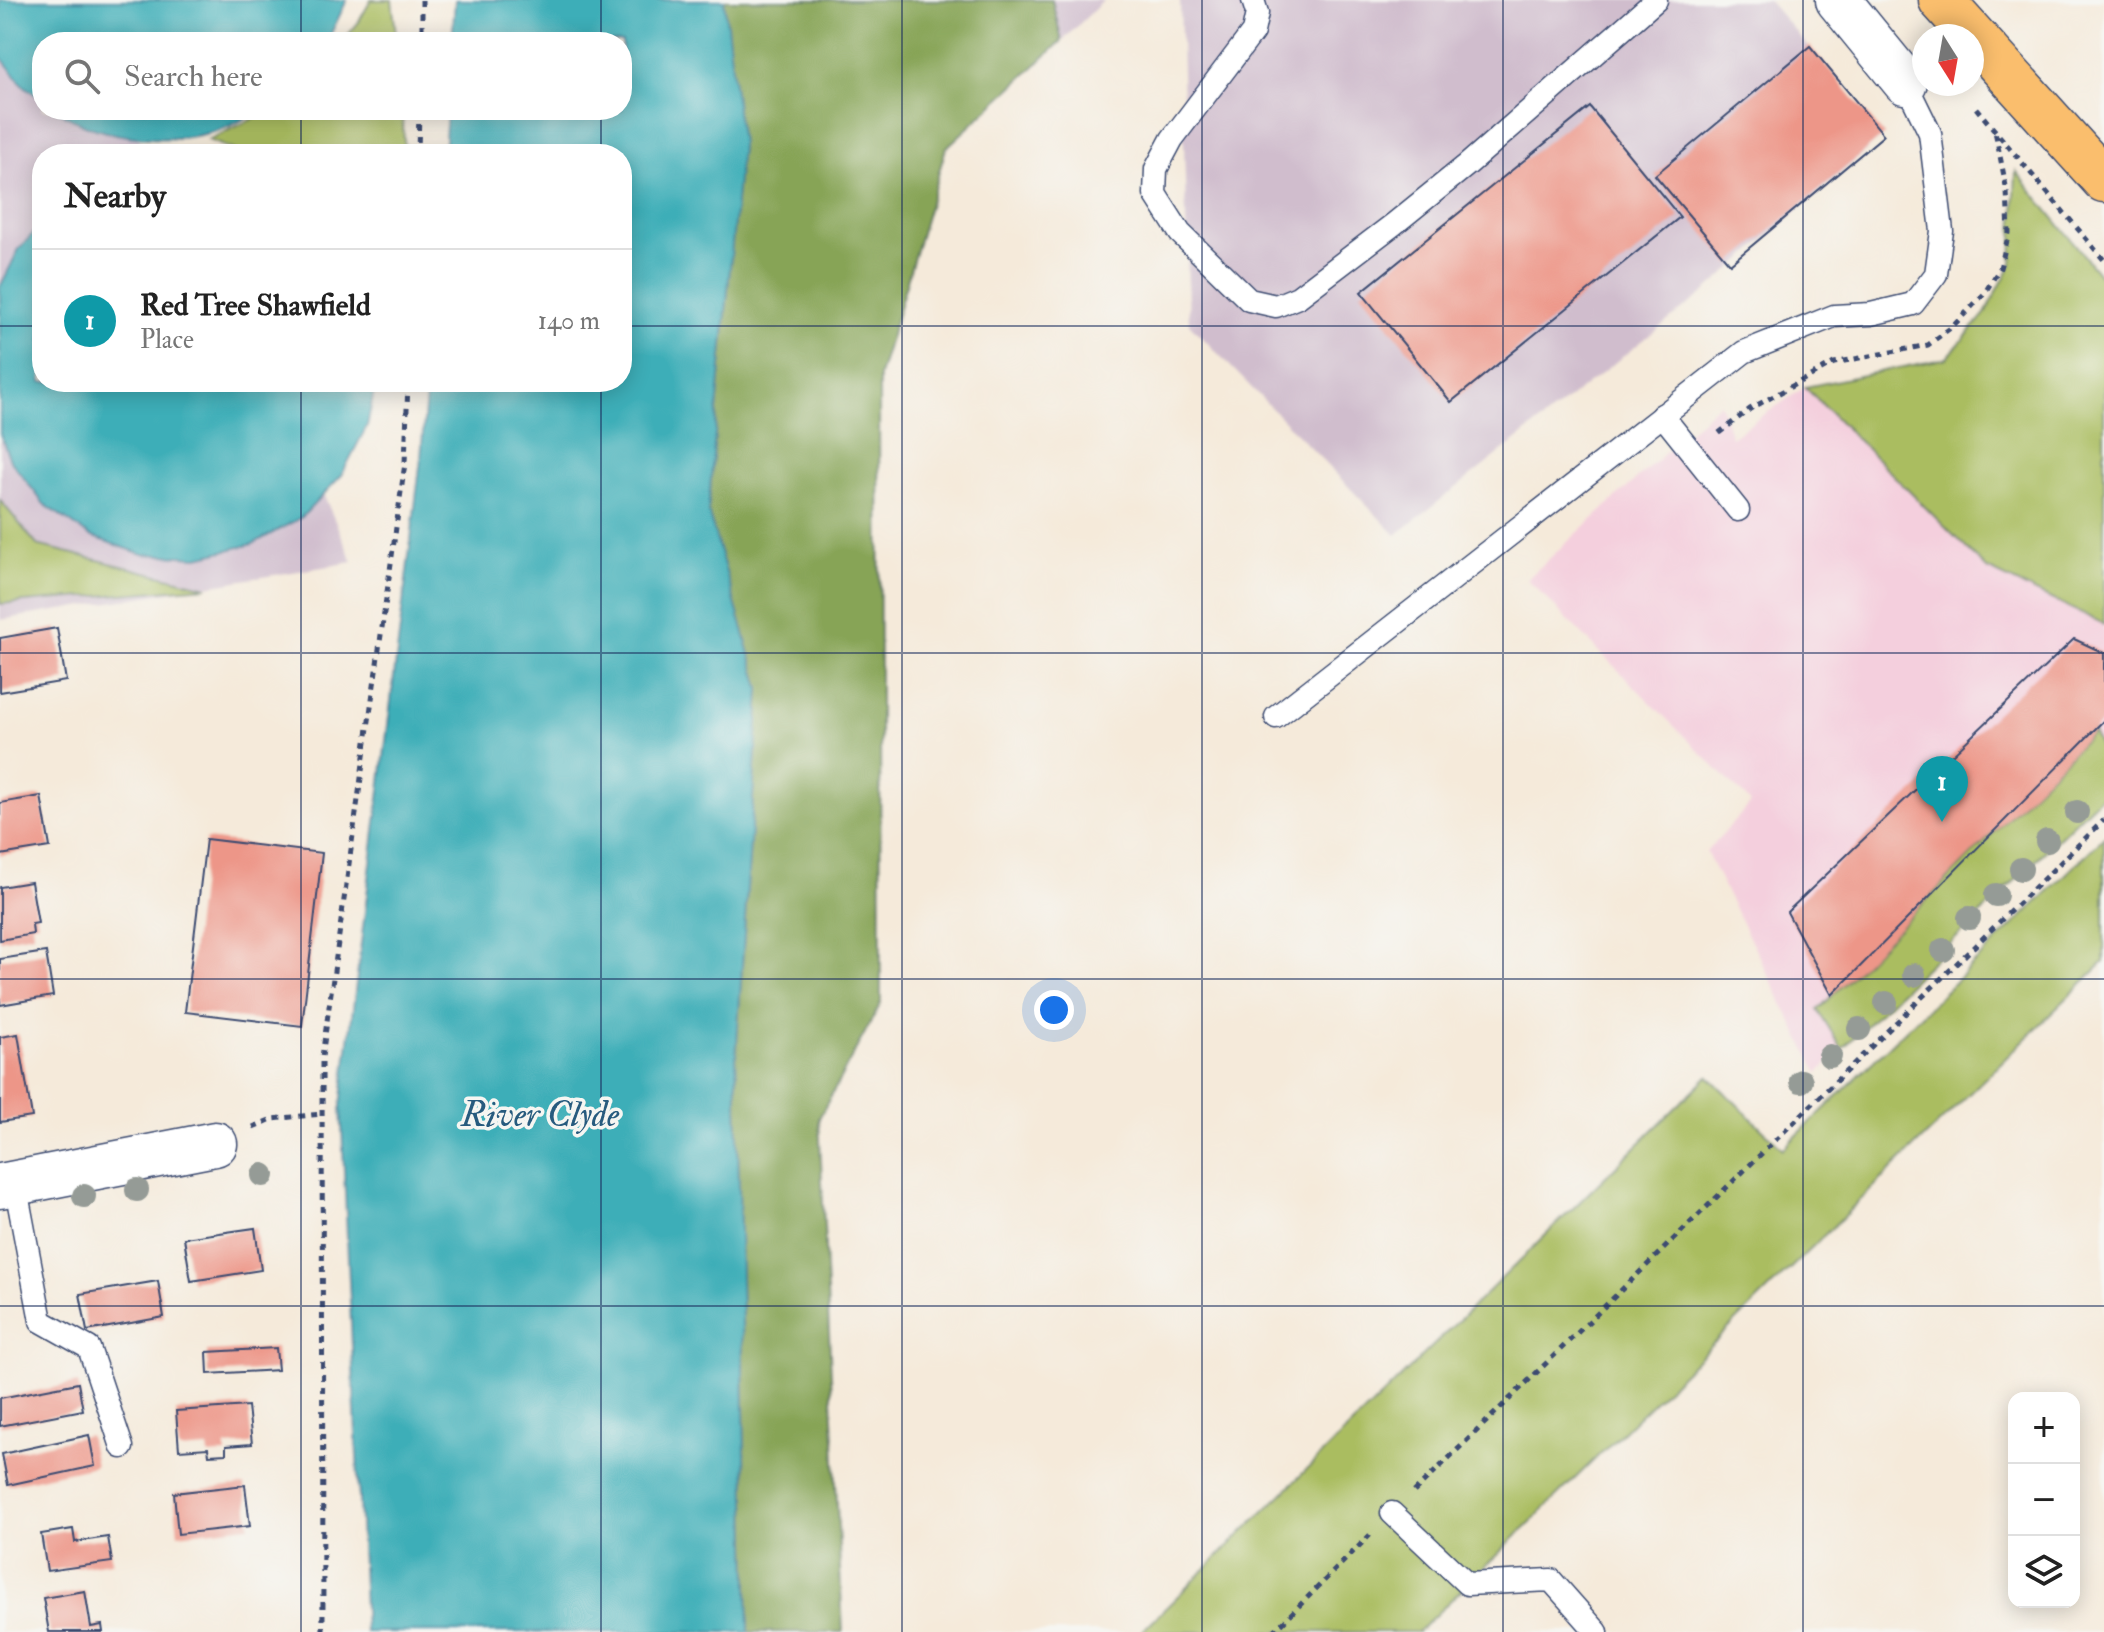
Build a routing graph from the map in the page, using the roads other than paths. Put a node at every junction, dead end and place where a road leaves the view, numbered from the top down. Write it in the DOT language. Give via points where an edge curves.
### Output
graph roads {
  1 [pos="1253,0"];
  2 [pos="1656,0"];
  3 [pos="1838,0"];
  4 [pos="1941,0"];
  5 [pos="1905,82"];
  6 [pos="2104,180"];
  7 [pos="1662,415"];
  8 [pos="1738,510"];
  9 [pos="1276,717"];
  10 [pos="215,1144"];
  11 [pos="8,1184"];
  12 [pos="122,1447"];
  13 [pos="1392,1513"];
  14 [pos="1597,1632"];
  1 -- 2 [label="lane" via="1253,32 1172,139 1156,169 1155,194 1180,233 1249,300 1276,306 1335,271 1419,204"];
  3 -- 5 [label="street"];
  4 -- 6 [label="main road"];
  5 -- 7 [label="lane" via="1930,133 1942,231 1936,274 1913,304 1834,316 1744,352"];
  7 -- 8 [label="lane"];
  7 -- 9 [label="lane"];
  10 -- 11 [label="street"];
  11 -- 12 [label="lane" via="41,1321 89,1348"];
  13 -- 14 [label="lane" via="1467,1584 1551,1580"];
}
